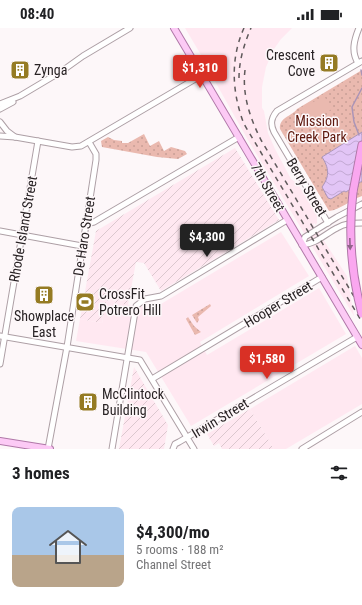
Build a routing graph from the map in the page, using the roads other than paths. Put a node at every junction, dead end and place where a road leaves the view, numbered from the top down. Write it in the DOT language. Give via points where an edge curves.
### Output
graph roads {
  1 [pos="130,28"];
  2 [pos="174,28"];
  3 [pos="359,28"];
  4 [pos="360,62"];
  5 [pos="202,75"];
  6 [pos="20,96"];
  7 [pos="0,104"];
  8 [pos="0,109"];
  9 [pos="0,122"];
  10 [pos="0,136"];
  11 [pos="15,137"];
  12 [pos="239,137"];
  13 [pos="38,141"];
  14 [pos="89,142"];
  15 [pos="362,145"];
  16 [pos="362,204"];
  17 [pos="287,220"];
  18 [pos="328,223"];
  19 [pos="362,223"];
  20 [pos="86,224"];
  21 [pos="0,231"];
  22 [pos="22,235"];
  23 [pos="302,244"];
  24 [pos="82,246"];
  25 [pos="322,277"];
  26 [pos="362,314"];
  27 [pos="3,336"];
  28 [pos="357,337"];
  29 [pos="362,345"];
  30 [pos="67,347"];
  31 [pos="128,358"];
  32 [pos="0,364"];
  33 [pos="152,379"];
  34 [pos="362,412"];
  35 [pos="186,438"];
  36 [pos="0,441"];
  37 [pos="48,449"];
  38 [pos="112,449"];
  39 [pos="173,449"];
  40 [pos="194,449"];
  41 [pos="302,449"];
  1 -- 6 [label="street"];
  2 -- 5 [label="main road, 7th Street"];
  3 -- 4 [label="street" via="354,57"];
  4 -- 18 [label="street, Berry Street" via="277,111 272,120 274,132"];
  5 -- 12 [label="main road, 7th Street"];
  5 -- 14 [label="street"];
  6 -- 7 [label="street"];
  6 -- 8 [label="street" via="18,100"];
  9 -- 11 [label="street"];
  10 -- 11 [label="street"];
  11 -- 13 [label="street"];
  12 -- 17 [label="main road, 7th Street"];
  12 -- 20 [label="street" via="94,222"];
  13 -- 14 [label="street" via="72,147"];
  13 -- 22 [label="street, Rhode Island Street"];
  14 -- 20 [label="street, De Haro Street" via="96,154 96,160"];
  15 -- 26 [label="highway, one-way, bridge" via="353,192 350,234 353,272"];
  16 -- 18 [label="street"];
  17 -- 23 [label="main road, 7th Street"];
  17 -- 31 [label="street" via="161,296 145,299 136,306"];
  18 -- 23 [label="street" via="305,237"];
  19 -- 23 [label="street" via="342,225 309,244"];
  20 -- 24 [label="street, De Haro Street"];
  21 -- 22 [label="street"];
  22 -- 24 [label="street"];
  22 -- 27 [label="street, Rhode Island Street"];
  23 -- 25 [label="main road, 7th Street"];
  24 -- 30 [label="street, De Haro Street"];
  25 -- 28 [label="main road, 7th Street"];
  25 -- 33 [label="street, Hooper Street"];
  27 -- 30 [label="street"];
  27 -- 32 [label="street, Rhode Island Street"];
  28 -- 29 [label="main road, 7th Street"];
  28 -- 35 [label="street, Irwin Street"];
  30 -- 31 [label="street"];
  30 -- 37 [label="street, De Haro Street"];
  31 -- 33 [label="street" via="140,360"];
  31 -- 38 [label="street"];
  33 -- 35 [label="street"];
  34 -- 41 [label="street"];
  35 -- 39 [label="street, Irwin Street" via="175,444"];
  35 -- 40 [label="street"];
  36 -- 37 [label="main road"];
}
